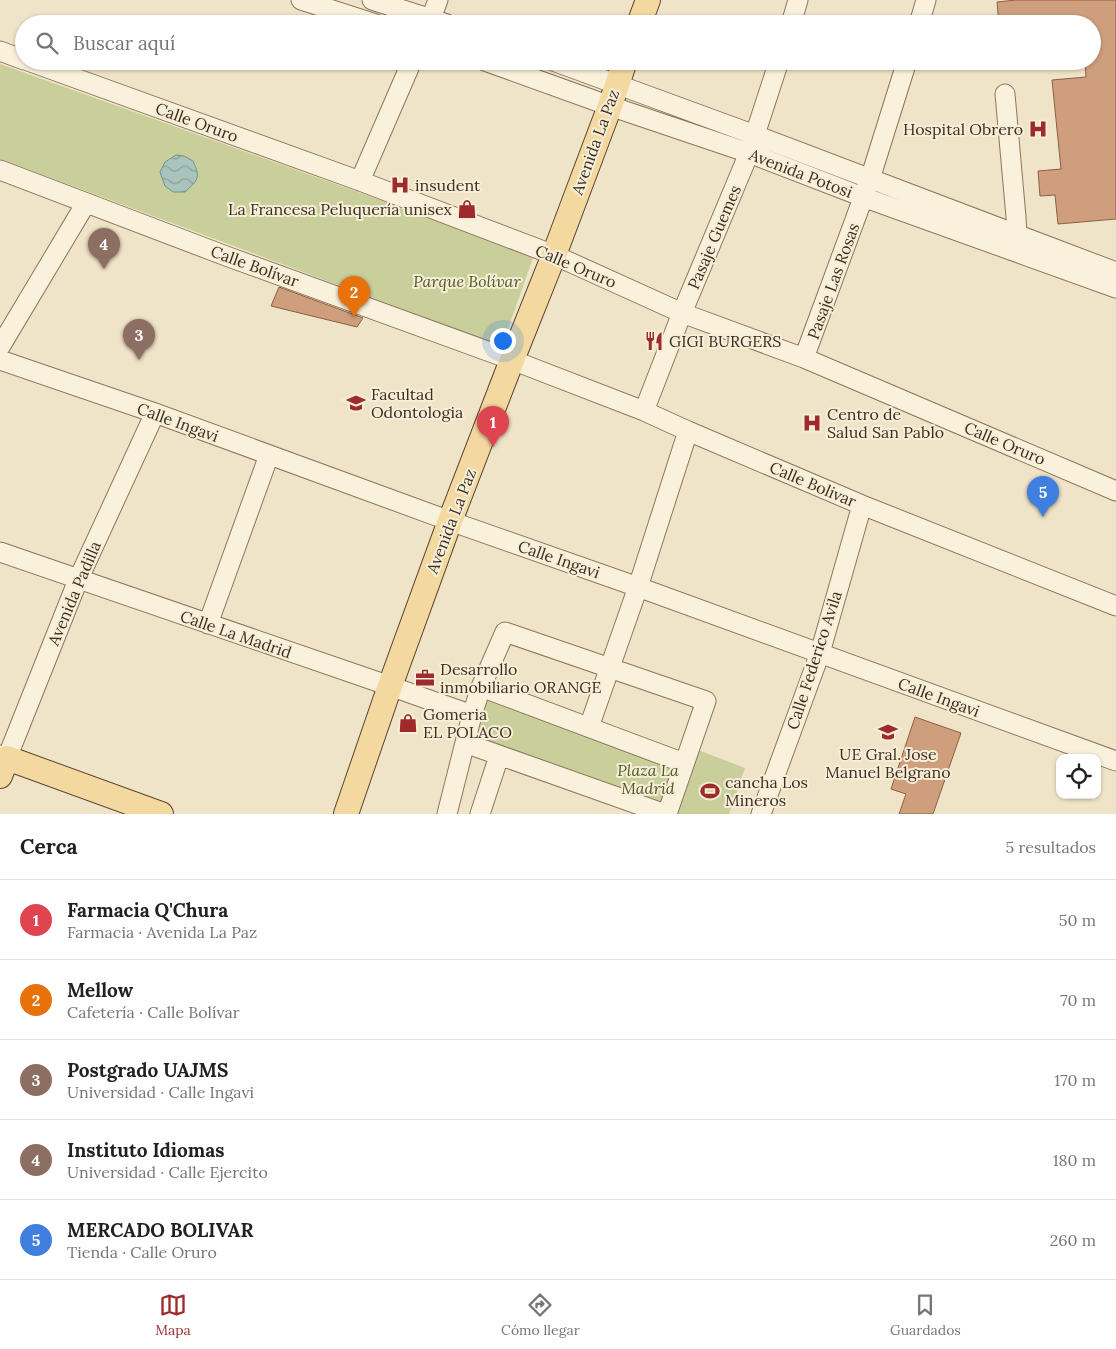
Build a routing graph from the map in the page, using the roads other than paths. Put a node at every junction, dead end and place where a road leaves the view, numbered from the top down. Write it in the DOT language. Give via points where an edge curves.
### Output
graph roads {
  1 [pos="301,0"];
  2 [pos="372,0"];
  3 [pos="438,0"];
  4 [pos="648,0"];
  5 [pos="798,0"];
  6 [pos="926,0"];
  7 [pos="348,15"];
  8 [pos="416,15"];
  9 [pos="437,15"];
  10 [pos="642,15"];
  11 [pos="793,15"];
  12 [pos="922,15"];
  13 [pos="0,51"];
  14 [pos="15,57"];
  15 [pos="53,70"];
  16 [pos="408,70"];
  17 [pos="519,70"];
  18 [pos="568,70"];
  19 [pos="622,70"];
  20 [pos="776,70"];
  21 [pos="904,70"];
  22 [pos="1004,94"];
  23 [pos="613,95"];
  24 [pos="756,135"];
  25 [pos="749,153"];
  26 [pos="0,170"];
  27 [pos="870,179"];
  28 [pos="360,181"];
  29 [pos="863,197"];
  30 [pos="86,203"];
  31 [pos="1015,243"];
  32 [pos="554,254"];
  33 [pos="1116,272"];
  34 [pos="1116,288"];
  35 [pos="682,313"];
  36 [pos="0,347"];
  37 [pos="804,358"];
  38 [pos="0,360"];
  39 [pos="512,360"];
  40 [pos="644,411"];
  41 [pos="155,413"];
  42 [pos="688,431"];
  43 [pos="269,455"];
  44 [pos="1116,490"];
  45 [pos="862,505"];
  46 [pos="450,521"];
  47 [pos="0,552"];
  48 [pos="78,580"];
  49 [pos="638,587"];
  50 [pos="1116,606"];
  51 [pos="208,624"];
  52 [pos="820,653"];
  53 [pos="610,668"];
  54 [pos="390,686"];
  55 [pos="481,687"];
  56 [pos="472,715"];
  57 [pos="589,727"];
  58 [pos="466,744"];
  59 [pos="499,756"];
  60 [pos="1116,761"];
  61 [pos="2,763"];
  62 [pos="684,763"];
  63 [pos="160,814"];
  64 [pos="346,814"];
  65 [pos="447,814"];
  66 [pos="480,814"];
  67 [pos="666,814"];
  68 [pos="761,814"];
  1 -- 7 [label="street"];
  2 -- 8 [label="street"];
  3 -- 9 [label="street"];
  4 -- 10 [label="main road"];
  5 -- 11 [label="street"];
  6 -- 12 [label="street"];
  13 -- 14 [label="street"];
  15 -- 28 [label="street, Calle Oruro"];
  16 -- 28 [label="street"];
  17 -- 23 [label="street, Avenida Potosi"];
  18 -- 23 [label="street, Avenida Potosi"];
  19 -- 23 [label="main road, Avenida La Paz"];
  20 -- 24 [label="street, Pasaje Guemes"];
  21 -- 27 [label="street, Pasaje Las Rosas"];
  22 -- 31 [label="street"];
  23 -- 24 [label="street, Avenida Potosi"];
  23 -- 25 [label="street, Avenida Potosi"];
  23 -- 32 [label="main road, Avenida La Paz"];
  24 -- 25 [label="street, Pasaje Guemes"];
  24 -- 27 [label="street, Avenida Potosi"];
  25 -- 29 [label="street, Avenida Potosi"];
  25 -- 35 [label="street, Pasaje Guemes"];
  26 -- 30 [label="street, Calle Bolívar"];
  27 -- 29 [label="street, Pasaje Las Rosas"];
  27 -- 31 [label="street, Avenida Potosi"];
  28 -- 32 [label="street, Calle Oruro"];
  29 -- 31 [label="street, Avenida Potosi"];
  29 -- 37 [label="street, Pasaje Las Rosas"];
  30 -- 36 [label="street"];
  30 -- 39 [label="street, Calle Bolívar"];
  31 -- 33 [label="street, Avenida Potosi"];
  31 -- 34 [label="street, Avenida Potosi"];
  32 -- 35 [label="street, Calle Oruro"];
  32 -- 39 [label="main road, Avenida La Paz"];
  35 -- 37 [label="street, Calle Oruro"];
  35 -- 40 [label="street, Pasaje Guemes"];
  37 -- 44 [label="street, Calle Oruro"];
  38 -- 41 [label="street, Calle Ingavi"];
  39 -- 40 [label="street, Calle Bolivar"];
  39 -- 46 [label="main road, Avenida La Paz"];
  40 -- 42 [label="street, Calle Bolivar"];
  41 -- 43 [label="street, Calle Ingavi"];
  41 -- 48 [label="street, Avenida Padilla"];
  42 -- 45 [label="street, Calle Bolivar"];
  42 -- 49 [label="street"];
  43 -- 46 [label="street, Calle Ingavi"];
  43 -- 51 [label="street"];
  45 -- 50 [label="street, Calle Bolivar"];
  45 -- 52 [label="street, Calle Federico Avila"];
  46 -- 49 [label="street, Calle Ingavi"];
  46 -- 54 [label="main road, Avenida La Paz"];
  47 -- 48 [label="street, Calle La Madrid"];
  48 -- 51 [label="street, Calle La Madrid"];
  48 -- 61 [label="street, Avenida Padilla"];
  49 -- 52 [label="street, Calle Ingavi"];
  49 -- 53 [label="street"];
  51 -- 54 [label="street, Calle La Madrid"];
  52 -- 60 [label="street, Calle Ingavi"];
  52 -- 68 [label="street, Calle Federico Avila"];
  53 -- 55 [label="street" via="505,632"];
  53 -- 57 [label="street"];
  53 -- 62 [label="street" via="706,701"];
  54 -- 56 [label="street, Calle La Madrid"];
  54 -- 64 [label="main road, Avenida La Paz"];
  55 -- 56 [label="street"];
  55 -- 57 [label="street"];
  56 -- 58 [label="street"];
  57 -- 62 [label="street"];
  58 -- 59 [label="street"];
  58 -- 65 [label="street"];
  59 -- 66 [label="street"];
  59 -- 67 [label="street"];
  61 -- 63 [label="main road"];
  62 -- 67 [label="street"];
}
